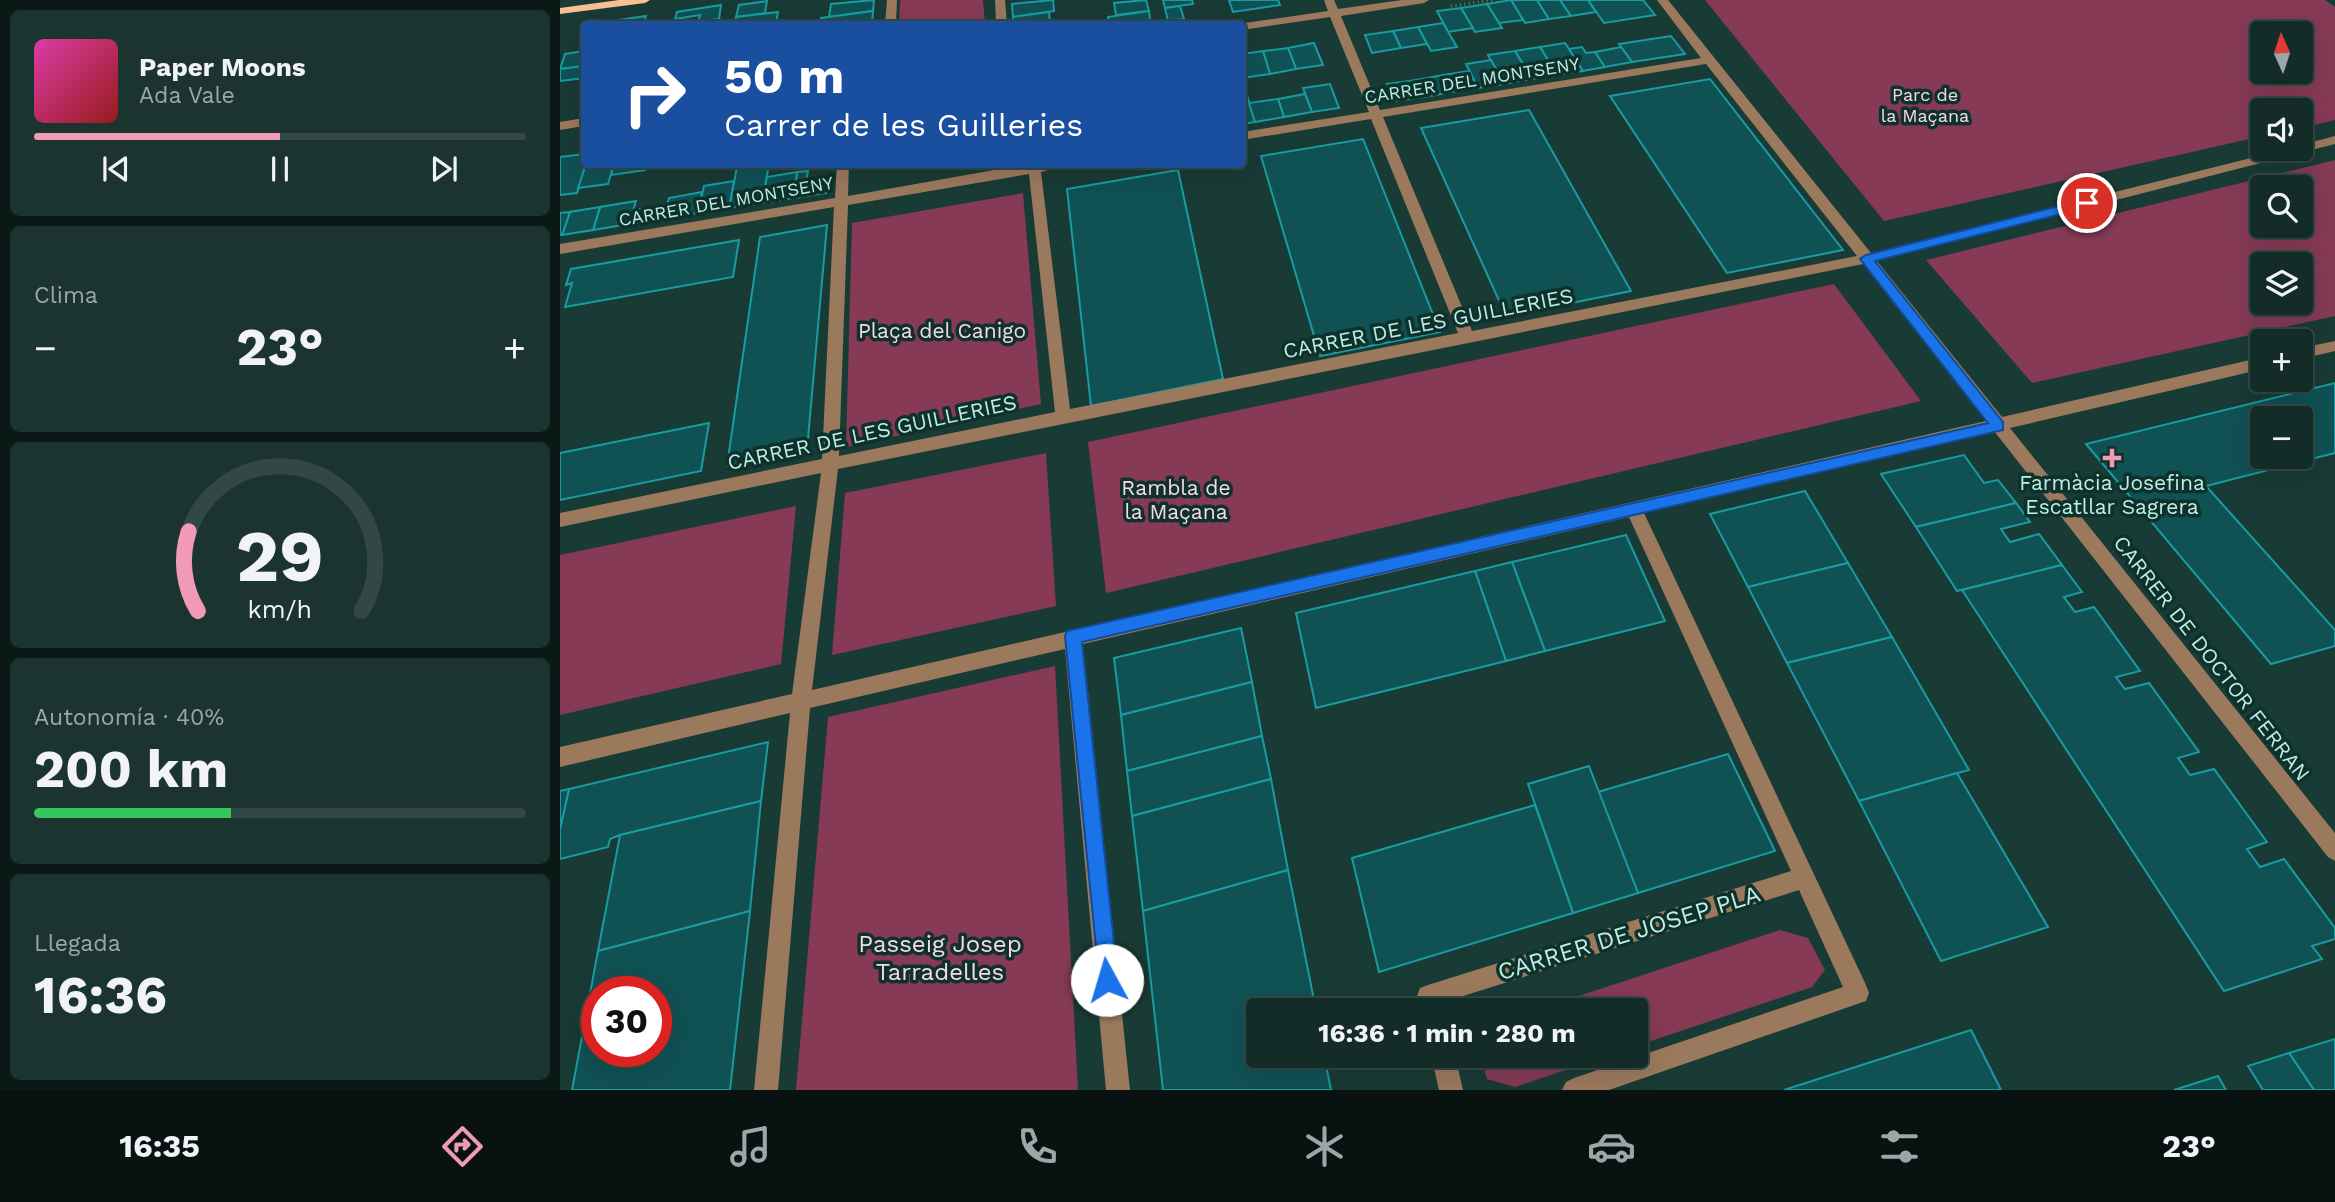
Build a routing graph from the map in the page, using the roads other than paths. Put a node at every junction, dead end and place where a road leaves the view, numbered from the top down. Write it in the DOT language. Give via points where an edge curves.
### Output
graph roads {
  1 [pos="645,0"];
  2 [pos="892,0"];
  3 [pos="1000,0"];
  4 [pos="1424,0"];
  5 [pos="1662,0"];
  6 [pos="1332,6"];
  7 [pos="560,11"];
  8 [pos="891,21"];
  9 [pos="1002,21"];
  10 [pos="1246,26"];
  11 [pos="1708,60"];
  12 [pos="1374,116"];
  13 [pos="581,122"];
  14 [pos="560,126"];
  15 [pos="1246,135"];
  16 [pos="2335,140"];
  17 [pos="2313,146"];
  18 [pos="2254,161"];
  19 [pos="843,168"];
  20 [pos="1028,168"];
  21 [pos="1034,168"];
  22 [pos="841,201"];
  23 [pos="560,249"];
  24 [pos="1866,259"];
  25 [pos="1468,339"];
  26 [pos="2335,346"];
  27 [pos="2313,351"];
  28 [pos="2250,366"];
  29 [pos="1063,416"];
  30 [pos="1998,426"];
  31 [pos="830,465"];
  32 [pos="1633,508"];
  33 [pos="560,520"];
  34 [pos="1073,636"];
  35 [pos="801,703"];
  36 [pos="560,757"];
  37 [pos="2335,850"];
  38 [pos="1804,878"];
  39 [pos="1428,998"];
  40 [pos="1446,1068"];
  41 [pos="766,1090"];
  42 [pos="1118,1090"];
  43 [pos="1451,1090"];
  44 [pos="1574,1090"];
  1 -- 7 [label="main road"];
  2 -- 8 [label="street"];
  3 -- 9 [label="street"];
  4 -- 6 [label="street"];
  5 -- 11 [label="street, CARRER DE DOCTOR FERRAN"];
  6 -- 10 [label="street"];
  6 -- 12 [label="street"];
  11 -- 12 [label="street, CARRER DEL MONTSENY"];
  11 -- 24 [label="street, CARRER DE DOCTOR FERRAN"];
  12 -- 15 [label="street, CARRER DEL MONTSENY"];
  12 -- 25 [label="street"];
  13 -- 14 [label="street"];
  16 -- 17 [label="street, CARRER DE LES GUILLERIES"];
  18 -- 24 [label="street, CARRER DE LES GUILLERIES"];
  19 -- 22 [label="street"];
  20 -- 22 [label="street, CARRER DEL MONTSENY"];
  21 -- 29 [label="street"];
  22 -- 23 [label="street, CARRER DEL MONTSENY"];
  22 -- 31 [label="street"];
  24 -- 25 [label="street, CARRER DE LES GUILLERIES"];
  24 -- 30 [label="street, CARRER DE DOCTOR FERRAN"];
  25 -- 29 [label="street, CARRER DE LES GUILLERIES"];
  26 -- 27 [label="street"];
  28 -- 30 [label="street"];
  29 -- 31 [label="street, CARRER DE LES GUILLERIES"];
  30 -- 32 [label="street"];
  30 -- 37 [label="street, CARRER DE DOCTOR FERRAN"];
  31 -- 33 [label="street, CARRER DE LES GUILLERIES"];
  31 -- 35 [label="street"];
  32 -- 34 [label="street"];
  32 -- 38 [label="street"];
  34 -- 35 [label="street"];
  34 -- 42 [label="street"];
  35 -- 36 [label="street"];
  35 -- 41 [label="street"];
  38 -- 39 [label="street, CARRER DE JOSEP PLA"];
  38 -- 44 [label="street" via="1858,993"];
  40 -- 43 [label="street"];
}
